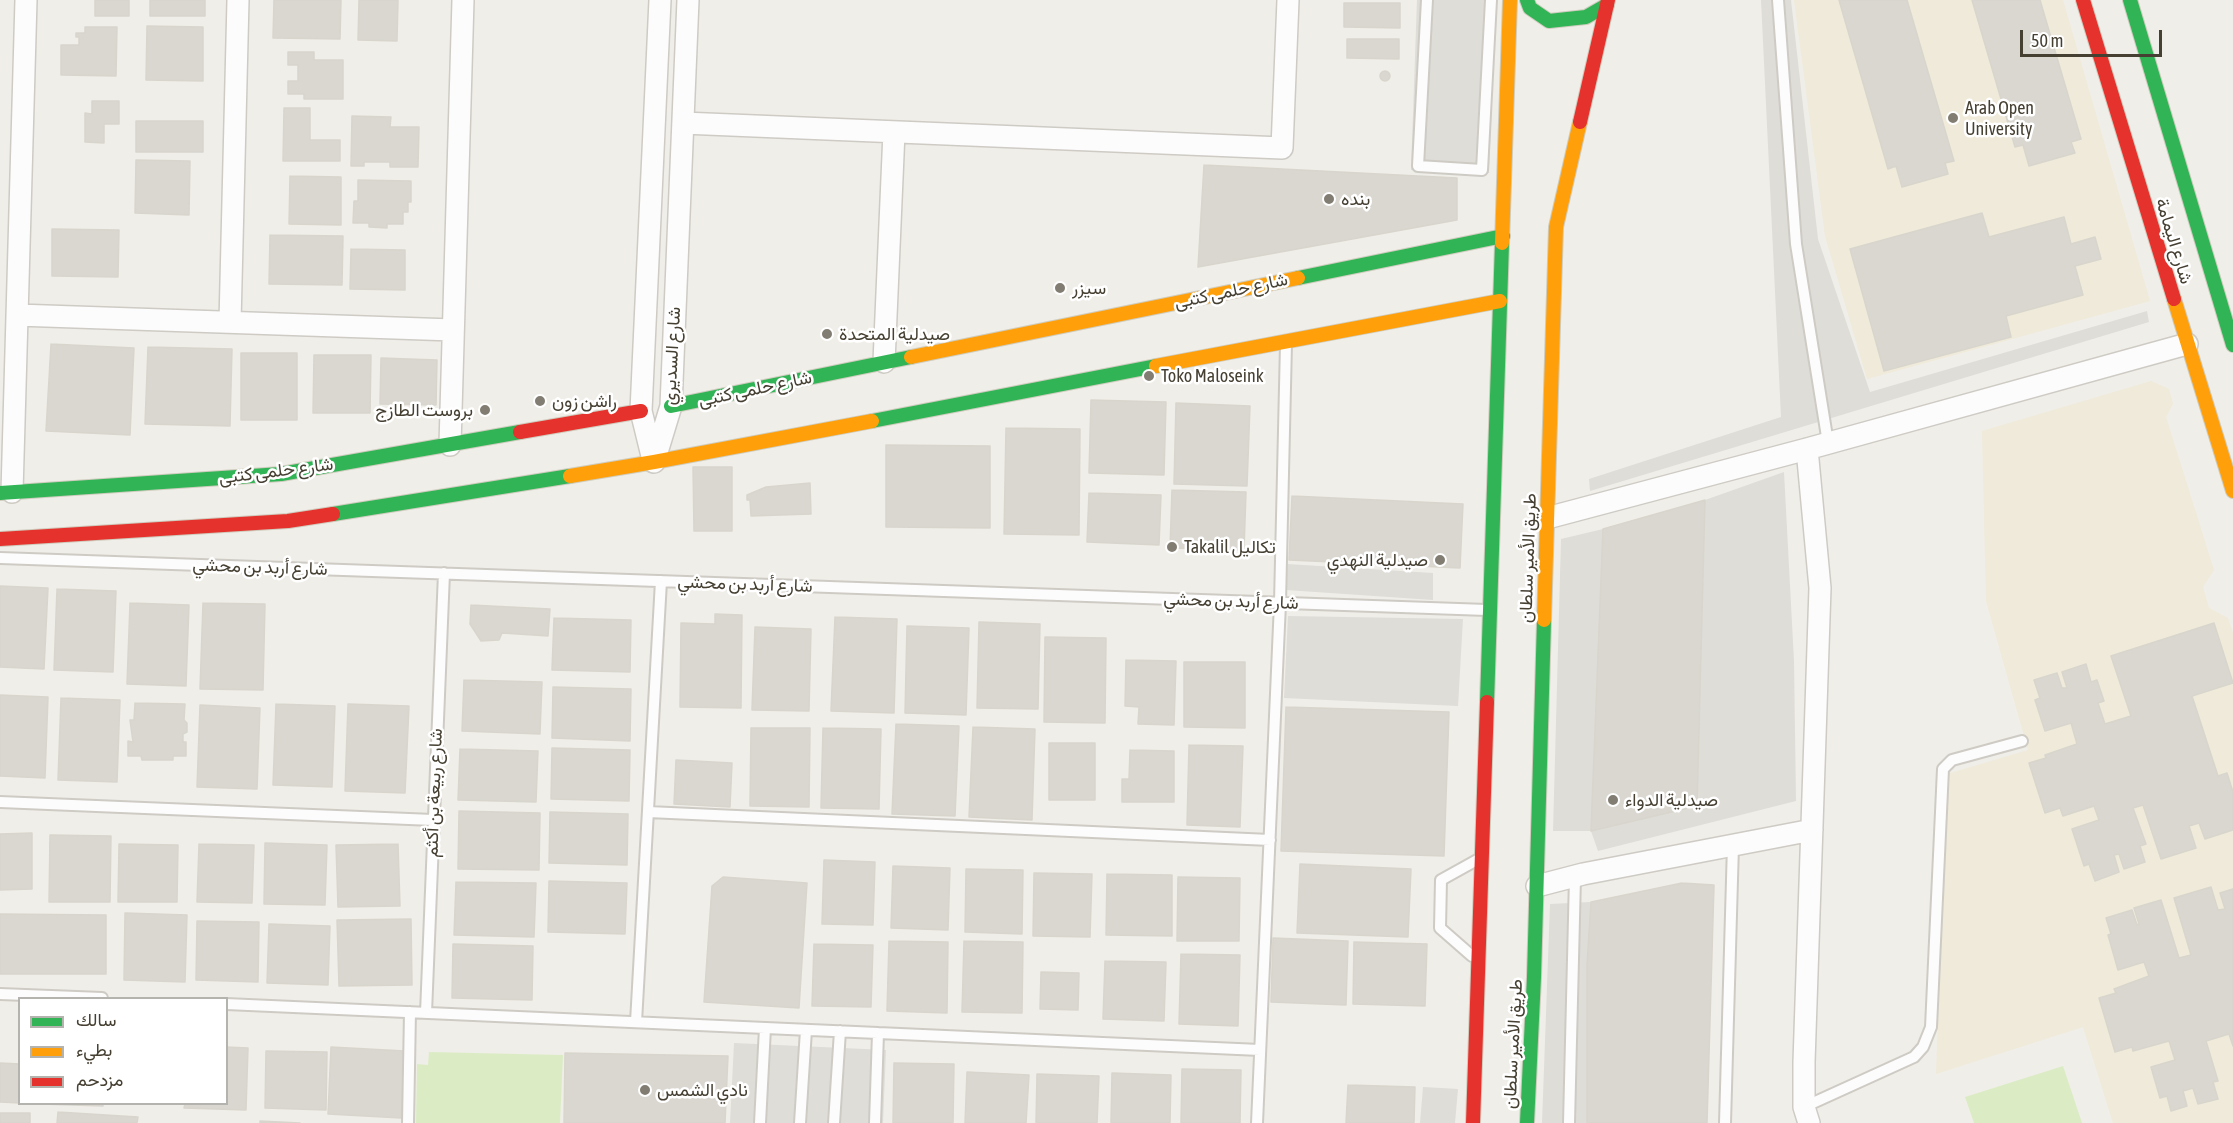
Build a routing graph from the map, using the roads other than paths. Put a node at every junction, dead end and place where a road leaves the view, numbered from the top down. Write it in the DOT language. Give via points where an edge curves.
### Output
graph roads {
  1 [pos="26,0"];
  2 [pos="238,0"];
  3 [pos="463,0"];
  4 [pos="660,0"];
  5 [pos="688,0"];
  6 [pos="1288,0"];
  7 [pos="1427,0"];
  8 [pos="1491,0"];
  9 [pos="1510,0"];
  10 [pos="1527,0"];
  11 [pos="1778,0"];
  12 [pos="2083,0"];
  13 [pos="2130,0"];
  14 [pos="1610,2"];
  15 [pos="683,123"];
  16 [pos="894,132"];
  17 [pos="1482,156"];
  18 [pos="1505,172"];
  19 [pos="1503,236"];
  20 [pos="1500,301"];
  21 [pos="2228,309"];
  22 [pos="17,315"];
  23 [pos="230,322"];
  24 [pos="453,330"];
  25 [pos="1286,342"];
  26 [pos="2187,344"];
  27 [pos="2233,345"];
  28 [pos="884,362"];
  29 [pos="671,406"];
  30 [pos="641,411"];
  31 [pos="1828,443"];
  32 [pos="450,445"];
  33 [pos="1808,449"];
  34 [pos="654,462"];
  35 [pos="2232,486"];
  36 [pos="6,493"];
  37 [pos="1547,518"];
  38 [pos="0,539"];
  39 [pos="0,558"];
  40 [pos="444,573"];
  41 [pos="661,580"];
  42 [pos="1280,603"];
  43 [pos="1491,610"];
  44 [pos="2022,741"];
  45 [pos="0,802"];
  46 [pos="648,812"];
  47 [pos="433,820"];
  48 [pos="1812,830"];
  49 [pos="1270,840"];
  50 [pos="1733,845"];
  51 [pos="1482,857"];
  52 [pos="1575,876"];
  53 [pos="1537,886"];
  54 [pos="1479,962"];
  55 [pos="0,994"];
  56 [pos="61,997"];
  57 [pos="228,1004"];
  58 [pos="410,1012"];
  59 [pos="426,1013"];
  60 [pos="636,1022"];
  61 [pos="765,1028"];
  62 [pos="806,1030"];
  63 [pos="840,1031"];
  64 [pos="878,1033"];
  65 [pos="1260,1050"];
  66 [pos="1807,1115"];
  67 [pos="408,1123"];
  68 [pos="760,1123"];
  69 [pos="800,1123"];
  70 [pos="834,1123"];
  71 [pos="875,1123"];
  72 [pos="1257,1123"];
  73 [pos="1473,1123"];
  74 [pos="1527,1123"];
  75 [pos="1569,1123"];
  76 [pos="1725,1123"];
  1 -- 22 [label="street"];
  2 -- 23 [label="street"];
  3 -- 24 [label="street"];
  4 -- 30 [label="street, شارع السديري"];
  5 -- 15 [label="street, شارع السديري"];
  6 -- 16 [label="street" via="1282,148"];
  7 -- 17 [label="lane" via="1418,166 1482,170"];
  8 -- 17 [label="lane"];
  9 -- 18 [label="main road, طريق الأمير سلطان"];
  10 -- 14 [label="main road" via="1530,8 1549,21 1586,17"];
  11 -- 31 [label="lane" via="1796,244"];
  12 -- 26 [label="main road, شارع اليمامة"];
  13 -- 21 [label="main road, شارع اليمامة"];
  14 -- 37 [label="main road, طريق الأمير سلطان" via="1556,227"];
  15 -- 16 [label="street"];
  15 -- 29 [label="street, شارع السديري"];
  16 -- 28 [label="street"];
  17 -- 18 [label="lane"];
  18 -- 19 [label="main road, طريق الأمير سلطان"];
  19 -- 20 [label="main road, طريق الأمير سلطان"];
  19 -- 28 [label="main road, شارع حلمى كتبى"];
  20 -- 25 [label="main road"];
  20 -- 43 [label="main road, طريق الأمير سلطان"];
  21 -- 27 [label="main road, شارع اليمامة"];
  22 -- 23 [label="street"];
  22 -- 36 [label="street"];
  23 -- 24 [label="street"];
  24 -- 32 [label="street"];
  25 -- 34 [label="main road"];
  25 -- 42 [label="lane"];
  26 -- 31 [label="street"];
  26 -- 35 [label="main road, شارع اليمامة"];
  28 -- 29 [label="main road, شارع حلمى كتبى"];
  29 -- 30 [label="street, شارع حلمى كتبى"];
  29 -- 34 [label="street, شارع السديري"];
  30 -- 32 [label="main road, شارع حلمى كتبى"];
  30 -- 34 [label="street, شارع السديري"];
  31 -- 33 [label="street"];
  32 -- 36 [label="main road, شارع حلمى كتبى" via="281,474"];
  33 -- 37 [label="street"];
  33 -- 48 [label="street" via="1820,588"];
  34 -- 38 [label="main road" via="288,521"];
  37 -- 53 [label="main road, طريق الأمير سلطان"];
  39 -- 40 [label="lane, شارع أربد بن محشي"];
  40 -- 41 [label="lane, شارع أربد بن محشي"];
  40 -- 47 [label="lane, شارع ربيعة بن أكثم"];
  41 -- 42 [label="lane, شارع أربد بن محشي"];
  41 -- 46 [label="lane"];
  42 -- 43 [label="lane, شارع أربد بن محشي"];
  42 -- 49 [label="lane"];
  43 -- 51 [label="main road, طريق الأمير سلطان"];
  44 -- 66 [label="lane" via="1952,760 1943,769 1931,1027 1923,1047 1914,1057"];
  45 -- 47 [label="lane"];
  46 -- 49 [label="lane"];
  46 -- 60 [label="lane"];
  47 -- 59 [label="lane, شارع ربيعة بن أكثم"];
  48 -- 50 [label="street"];
  48 -- 66 [label="street"];
  49 -- 65 [label="lane"];
  50 -- 52 [label="street"];
  50 -- 76 [label="lane"];
  51 -- 54 [label="main road, طريق الأمير سلطان"];
  51 -- 54 [label="lane" via="1441,880 1440,928"];
  52 -- 53 [label="street"];
  52 -- 75 [label="lane"];
  53 -- 74 [label="main road, طريق الأمير سلطان"];
  54 -- 73 [label="main road, طريق الأمير سلطان"];
  55 -- 56 [label="lane"];
  57 -- 58 [label="lane"];
  58 -- 59 [label="lane"];
  58 -- 67 [label="lane"];
  59 -- 60 [label="lane"];
  60 -- 61 [label="lane"];
  61 -- 62 [label="lane"];
  61 -- 68 [label="lane"];
  62 -- 63 [label="lane"];
  62 -- 69 [label="lane"];
  63 -- 64 [label="lane"];
  63 -- 70 [label="lane"];
  64 -- 65 [label="lane"];
  64 -- 71 [label="lane"];
  65 -- 72 [label="lane"];
}
